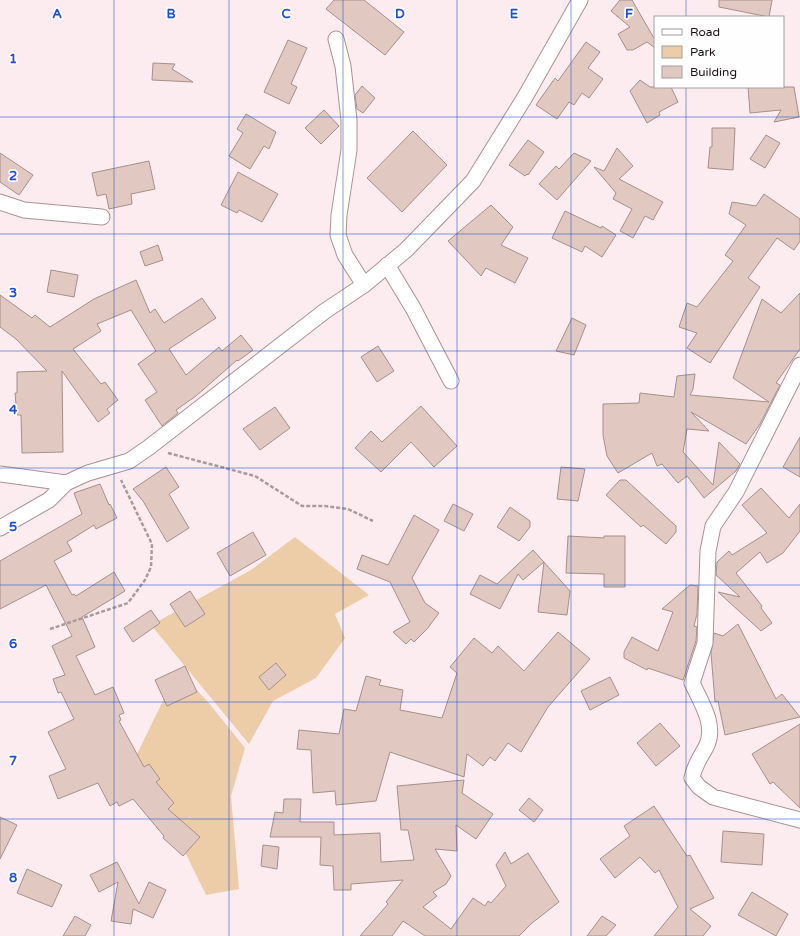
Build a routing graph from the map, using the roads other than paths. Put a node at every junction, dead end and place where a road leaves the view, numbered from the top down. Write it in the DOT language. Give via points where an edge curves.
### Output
graph roads {
  1 [pos="580,0"];
  2 [pos="336,39"];
  3 [pos="0,202"];
  4 [pos="102,217"];
  5 [pos="387,265"];
  6 [pos="364,285"];
  7 [pos="800,364"];
  8 [pos="451,382"];
  9 [pos="0,474"];
  10 [pos="66,483"];
  11 [pos="0,528"];
  12 [pos="800,820"];
  1 -- 5 [label="street" via="525,97 473,181 406,250"];
  2 -- 6 [label="street" via="343,66 349,120 349,150 338,235 345,255"];
  3 -- 4 [label="street" via="24,210"];
  5 -- 6 [label="street"];
  5 -- 8 [label="street" via="413,308"];
  6 -- 10 [label="street" via="325,311 129,461 88,473"];
  7 -- 12 [label="street" via="736,492 713,526 708,551 704,643 692,683 711,731 708,743 694,767 692,778 713,797"];
  9 -- 10 [label="street"];
  10 -- 11 [label="street" via="49,500"];
}
